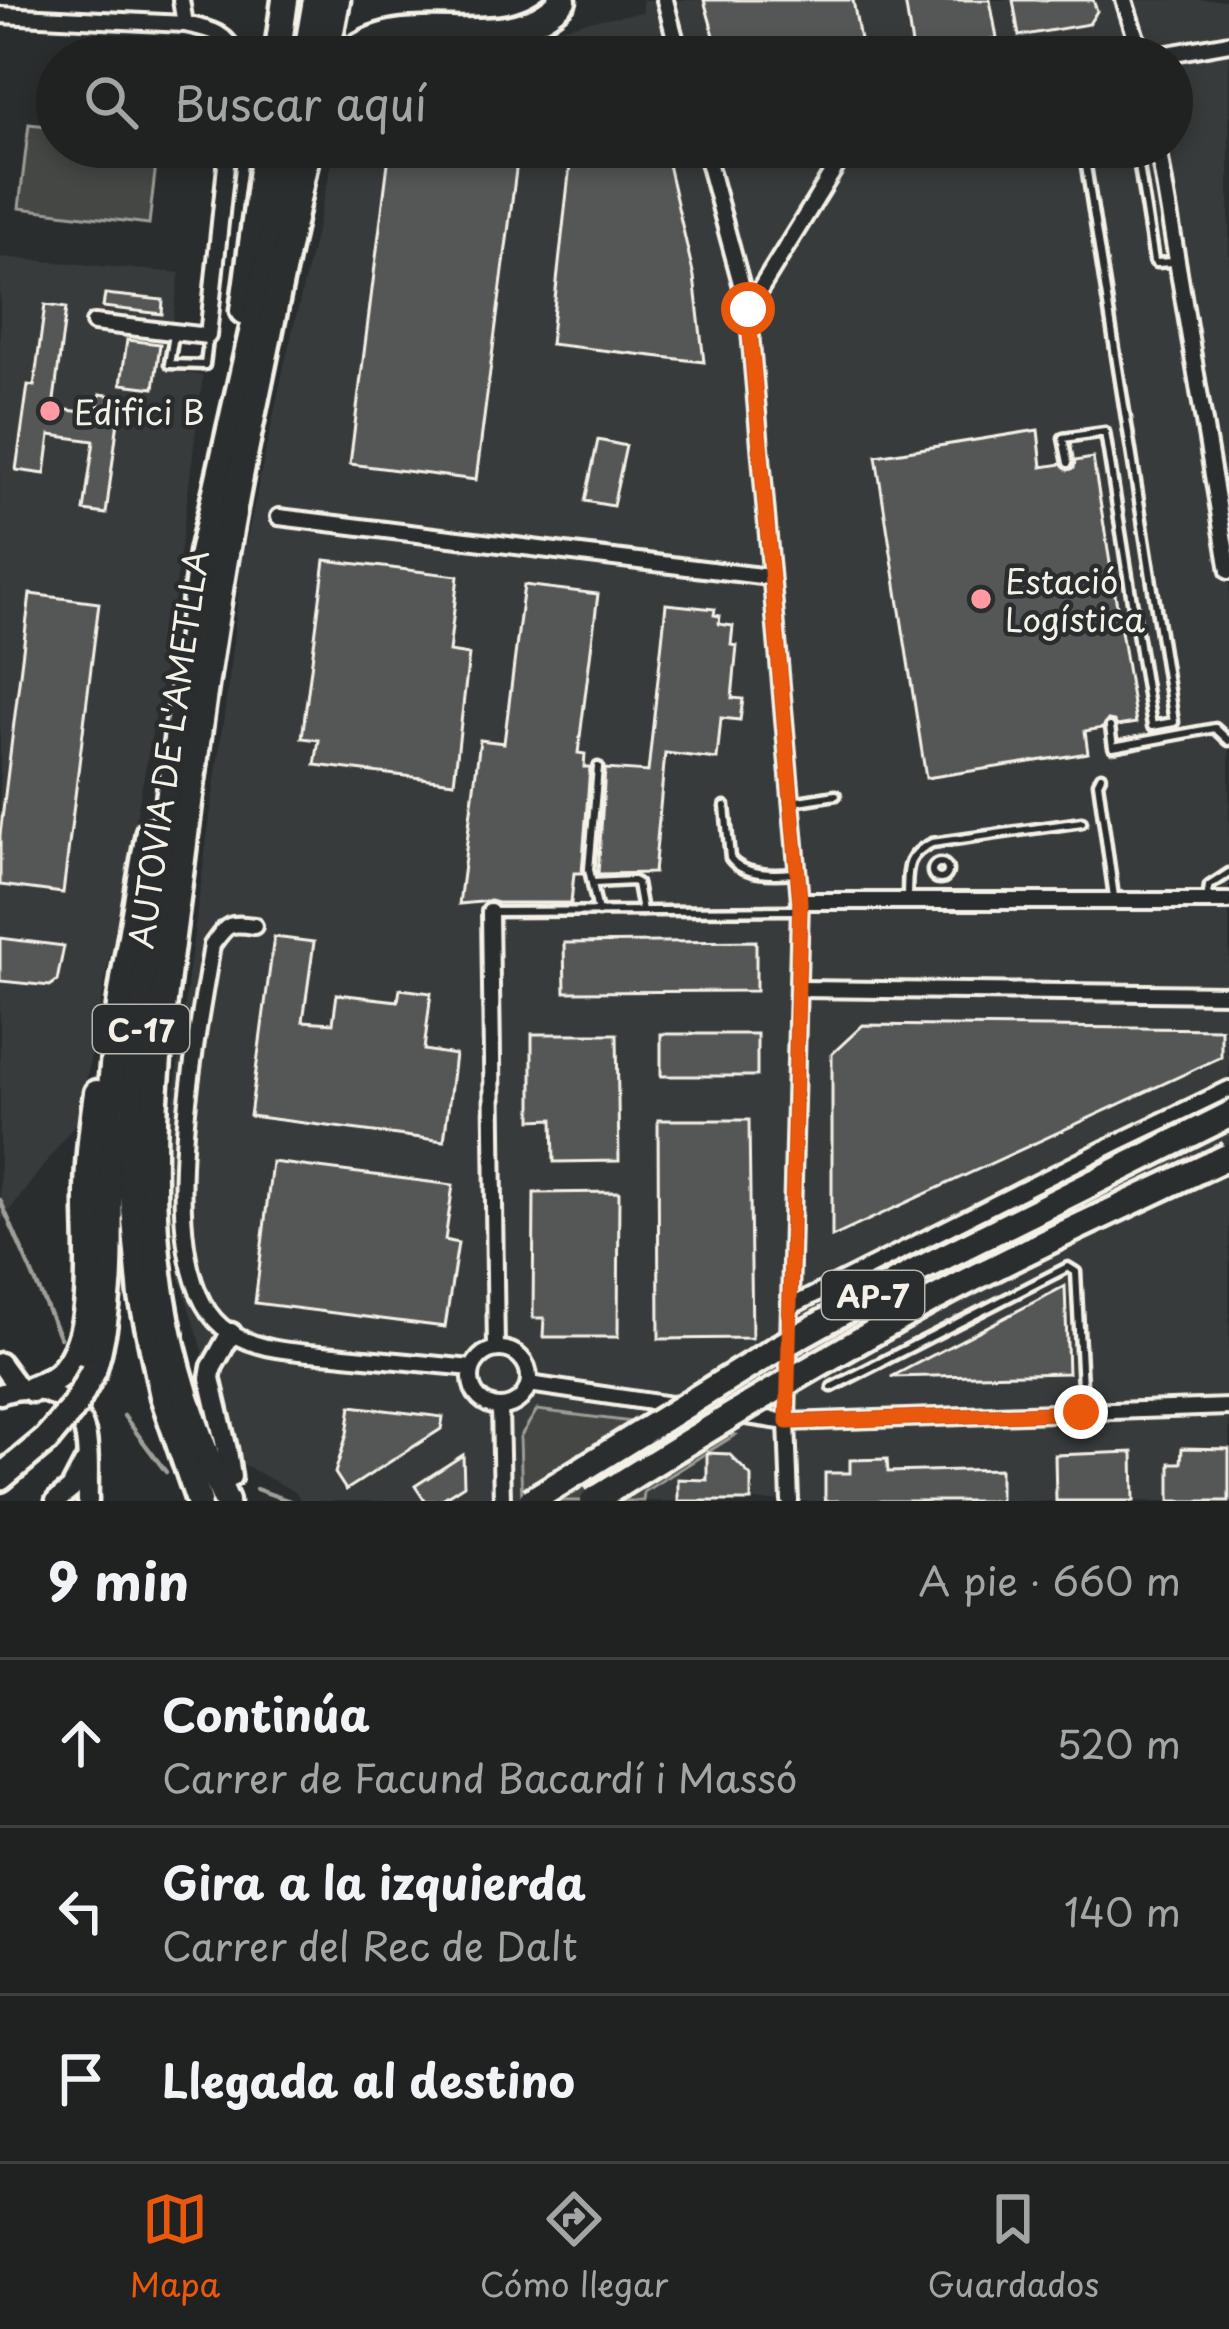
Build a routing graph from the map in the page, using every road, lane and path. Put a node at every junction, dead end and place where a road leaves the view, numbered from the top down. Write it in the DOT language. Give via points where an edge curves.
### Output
graph roads {
  1 [pos="181,0"];
  2 [pos="285,0"];
  3 [pos="316,0"];
  4 [pos="337,0"];
  5 [pos="563,0"];
  6 [pos="665,0"];
  7 [pos="1124,0"];
  8 [pos="436,9"];
  9 [pos="0,14"];
  10 [pos="464,20"];
  11 [pos="185,24"];
  12 [pos="222,36"];
  13 [pos="280,36"];
  14 [pos="310,36"];
  15 [pos="330,36"];
  16 [pos="362,36"];
  17 [pos="674,36"];
  18 [pos="1138,36"];
  19 [pos="1229,44"];
  20 [pos="1193,50"];
  21 [pos="227,168"];
  22 [pos="262,168"];
  23 [pos="285,168"];
  24 [pos="303,168"];
  25 [pos="317,168"];
  26 [pos="710,168"];
  27 [pos="835,168"];
  28 [pos="1086,168"];
  29 [pos="1139,168"];
  30 [pos="1162,168"];
  31 [pos="1177,261"];
  32 [pos="748,309"];
  33 [pos="94,323"];
  34 [pos="174,334"];
  35 [pos="208,336"];
  36 [pos="250,378"];
  37 [pos="1068,463"];
  38 [pos="279,517"];
  39 [pos="202,553"];
  40 [pos="1229,571"];
  41 [pos="770,577"];
  42 [pos="1110,727"];
  43 [pos="1229,741"];
  44 [pos="598,766"];
  45 [pos="1101,776"];
  46 [pos="836,795"];
  47 [pos="791,802"];
  48 [pos="725,806"];
  49 [pos="1082,822"];
  50 [pos="798,873"];
  51 [pos="1229,873"];
  52 [pos="592,883"];
  53 [pos="907,901"];
  54 [pos="1114,901"];
  55 [pos="1206,901"];
  56 [pos="1229,901"];
  57 [pos="800,906"];
  58 [pos="642,911"];
  59 [pos="490,912"];
  60 [pos="598,912"];
  61 [pos="254,926"];
  62 [pos="799,989"];
  63 [pos="1229,994"];
  64 [pos="120,1004"];
  65 [pos="1229,1089"];
  66 [pos="1229,1115"];
  67 [pos="1229,1156"];
  68 [pos="790,1307"];
  69 [pos="231,1334"];
  70 [pos="496,1349"];
  71 [pos="0,1363"];
  72 [pos="472,1368"];
  73 [pos="529,1384"];
  74 [pos="832,1387"];
  75 [pos="17,1391"];
  76 [pos="1229,1407"];
  77 [pos="500,1408"];
  78 [pos="1081,1412"];
  79 [pos="787,1422"];
  80 [pos="86,1460"];
  81 [pos="0,1478"];
  82 [pos="228,1489"];
  83 [pos="56,1501"];
  84 [pos="88,1501"];
  85 [pos="199,1501"];
  86 [pos="243,1501"];
  87 [pos="502,1501"];
  88 [pos="531,1501"];
  89 [pos="593,1501"];
  90 [pos="790,1501"];
  1 -- 11 [label="street"];
  2 -- 13 [label="highway"];
  3 -- 14 [label="highway"];
  4 -- 15 [label="highway"];
  5 -- 10 [label="highway" via="512,24"];
  6 -- 17 [label="street"];
  7 -- 18 [label="street"];
  8 -- 10 [label="highway"];
  9 -- 11 [label="street"];
  10 -- 16 [label="highway" via="395,19"];
  11 -- 12 [label="street"];
  19 -- 20 [label="street"];
  21 -- 35 [label="street"];
  22 -- 36 [label="highway" via="238,354"];
  23 -- 36 [label="highway, AUTOVIA DE L'AMETLLA / C-17"];
  24 -- 36 [label="highway, AUTOVIA DE L'AMETLLA / C-17"];
  25 -- 36 [label="highway" via="297,269"];
  26 -- 32 [label="street"];
  27 -- 32 [label="street"];
  28 -- 37 [label="lane" via="1174,722 1152,726 1105,431 1063,438"];
  29 -- 31 [label="lane" via="1154,261"];
  30 -- 31 [label="street"];
  31 -- 40 [label="street"];
  32 -- 41 [label="street"];
  33 -- 34 [label="street"];
  34 -- 35 [label="street"];
  34 -- 35 [label="lane" via="169,364 205,365"];
  36 -- 39 [label="highway, AUTOVIA DE L'AMETLLA / C-17"];
  36 -- 82 [label="highway, AUTOVIA DE L'AMETLLA / C-17" via="155,1085 162,1296"];
  38 -- 41 [label="street"];
  39 -- 64 [label="highway" via="186,607"];
  39 -- 85 [label="highway, AUTOVIA DE L'AMETLLA / C-17" via="131,1147 150,1340"];
  41 -- 47 [label="street"];
  42 -- 43 [label="lane" via="1113,747 1215,728"];
  44 -- 52 [label="lane"];
  45 -- 54 [label="lane"];
  46 -- 47 [label="lane"];
  47 -- 50 [label="street"];
  48 -- 50 [label="lane" via="738,868"];
  49 -- 53 [label="lane" via="932,843 912,856"];
  50 -- 57 [label="street"];
  51 -- 55 [label="lane" via="1208,886"];
  52 -- 58 [label="lane" via="638,883"];
  52 -- 60 [label="lane"];
  53 -- 54 [label="street"];
  53 -- 57 [label="street"];
  54 -- 55 [label="street"];
  55 -- 56 [label="street"];
  57 -- 58 [label="lane"];
  57 -- 62 [label="street"];
  58 -- 60 [label="lane"];
  59 -- 60 [label="lane"];
  59 -- 70 [label="street"];
  61 -- 69 [label="street" via="227,925 212,945 183,1142 191,1278"];
  62 -- 63 [label="street"];
  62 -- 68 [label="street"];
  64 -- 75 [label="highway" via="92,1129 86,1313 67,1367"];
  64 -- 81 [label="highway, bridge" via="102,1341 62,1422"];
  65 -- 68 [label="street"];
  66 -- 88 [label="highway, AP-7, bridge" via="898,1281"];
  67 -- 89 [label="highway, AP-7, bridge" via="935,1299"];
  68 -- 79 [label="street"];
  69 -- 72 [label="street" via="274,1349"];
  69 -- 82 [label="street" via="210,1378"];
  70 -- 72 [label="street"];
  70 -- 73 [label="street" via="521,1358"];
  71 -- 75 [label="street"];
  72 -- 77 [label="street" via="476,1396"];
  73 -- 77 [label="street" via="519,1401"];
  73 -- 79 [label="street"];
  74 -- 78 [label="lane" via="1067,1267 1076,1272"];
  75 -- 80 [label="street" via="50,1393 72,1409 85,1432"];
  76 -- 78 [label="street"];
  77 -- 87 [label="street"];
  78 -- 79 [label="street"];
  79 -- 90 [label="street"];
  80 -- 83 [label="street"];
  80 -- 84 [label="street"];
  82 -- 86 [label="highway, AUTOVIA DE L'AMETLLA"];
}
